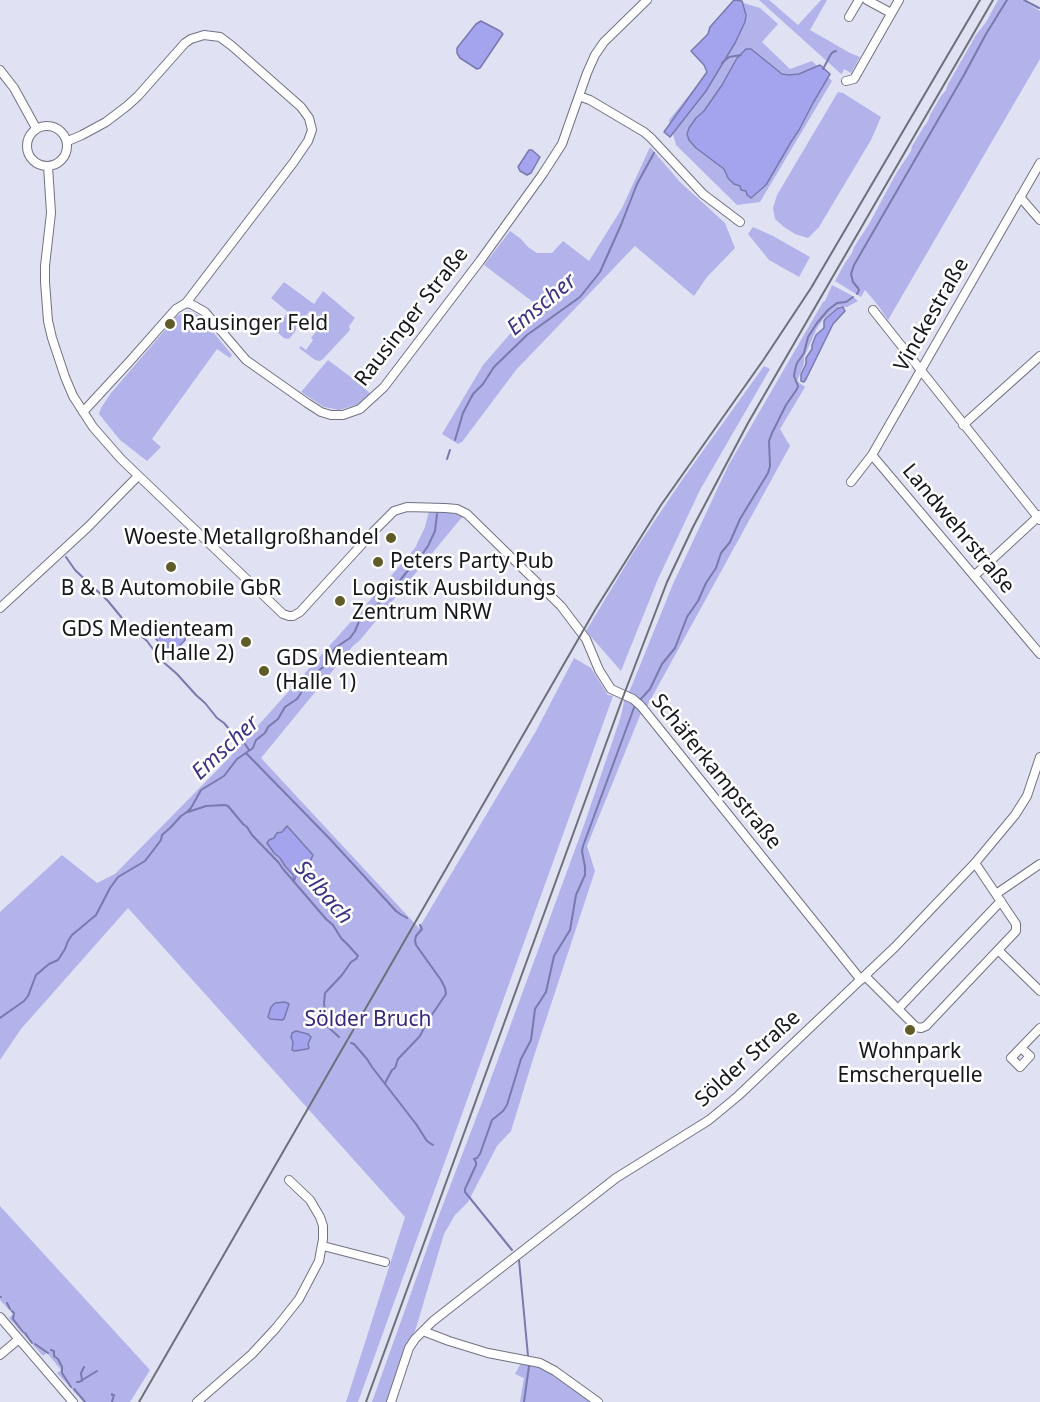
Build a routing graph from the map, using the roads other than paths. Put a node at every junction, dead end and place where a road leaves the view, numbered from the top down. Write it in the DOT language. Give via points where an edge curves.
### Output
graph roads {
  1 [pos="647,0"];
  2 [pos="859,0"];
  3 [pos="867,0"];
  4 [pos="899,0"];
  5 [pos="891,14"];
  6 [pos="849,17"];
  7 [pos="0,70"];
  8 [pos="846,81"];
  9 [pos="579,96"];
  10 [pos="36,129"];
  11 [pos="68,141"];
  12 [pos="1040,163"];
  13 [pos="48,166"];
  14 [pos="1020,197"];
  15 [pos="1040,220"];
  16 [pos="740,222"];
  17 [pos="186,303"];
  18 [pos="873,310"];
  19 [pos="1040,356"];
  20 [pos="920,371"];
  21 [pos="83,412"];
  22 [pos="963,425"];
  23 [pos="872,455"];
  24 [pos="138,476"];
  25 [pos="851,482"];
  26 [pos="1039,518"];
  27 [pos="974,576"];
  28 [pos="0,608"];
  29 [pos="1040,654"];
  30 [pos="1040,757"];
  31 [pos="975,863"];
  32 [pos="1040,864"];
  33 [pos="996,894"];
  34 [pos="1001,901"];
  35 [pos="998,950"];
  36 [pos="863,978"];
  37 [pos="1040,991"];
  38 [pos="898,1009"];
  39 [pos="1040,1028"];
  40 [pos="1021,1048"];
  41 [pos="289,1180"];
  42 [pos="323,1246"];
  43 [pos="386,1262"];
  44 [pos="0,1317"];
  45 [pos="423,1331"];
  46 [pos="19,1339"];
  47 [pos="0,1356"];
  48 [pos="73,1402"];
  49 [pos="197,1402"];
  50 [pos="391,1402"];
  51 [pos="598,1402"];
  1 -- 9 [label="street, Rausinger Straße" via="604,42"];
  2 -- 6 [label="street"];
  3 -- 5 [label="street"];
  4 -- 5 [label="street"];
  5 -- 8 [label="street" via="854,79"];
  7 -- 10 [label="street"];
  9 -- 16 [label="street" via="644,132 703,194"];
  9 -- 17 [label="street, Rausinger Straße" via="562,144 542,175 384,387 360,409 331,415 307,404 246,360 205,312"];
  10 -- 11 [label="street" via="55,127"];
  10 -- 13 [label="street" via="28,139 28,152 35,162"];
  11 -- 13 [label="street" via="63,160"];
  11 -- 17 [label="street" via="106,122 127,106 185,43 204,35 220,37 232,45 301,107 312,130 308,141"];
  12 -- 14 [label="street, Vinckestraße"];
  13 -- 21 [label="street" via="48,321 64,377"];
  14 -- 15 [label="street"];
  14 -- 20 [label="street, Vinckestraße"];
  17 -- 21 [label="street" via="176,309"];
  18 -- 20 [label="street"];
  19 -- 22 [label="street"];
  20 -- 22 [label="street"];
  20 -- 23 [label="street, Vinckestraße"];
  21 -- 24 [label="street" via="104,442"];
  22 -- 26 [label="street"];
  23 -- 25 [label="street, Vinckestraße"];
  23 -- 27 [label="street, Landwehrstraße"];
  24 -- 28 [label="street"];
  24 -- 36 [label="street, Schäferkampstraße" via="289,616 300,612 394,511 406,507 445,507 467,514 561,606 586,639 611,689 638,702"];
  26 -- 27 [label="street"];
  27 -- 29 [label="street, Landwehrstraße"];
  30 -- 31 [label="street, Sölder Straße" via="1027,796"];
  31 -- 33 [label="street"];
  31 -- 36 [label="street, Sölder Straße"];
  32 -- 33 [label="street"];
  33 -- 34 [label="street"];
  34 -- 35 [label="street" via="1017,929"];
  34 -- 38 [label="street"];
  35 -- 37 [label="street"];
  35 -- 38 [label="street" via="926,1026 916,1027"];
  36 -- 38 [label="street"];
  36 -- 45 [label="street, Sölder Straße" via="716,1114 616,1178"];
  39 -- 40 [label="street"];
  41 -- 42 [label="street" via="317,1210 323,1226"];
  42 -- 43 [label="street"];
  42 -- 49 [label="street" via="305,1288 279,1325"];
  44 -- 46 [label="street"];
  45 -- 50 [label="street, Sölder Straße" via="409,1348"];
  45 -- 51 [label="street" via="488,1353 540,1363"];
  46 -- 47 [label="street"];
  46 -- 48 [label="street"];
}
